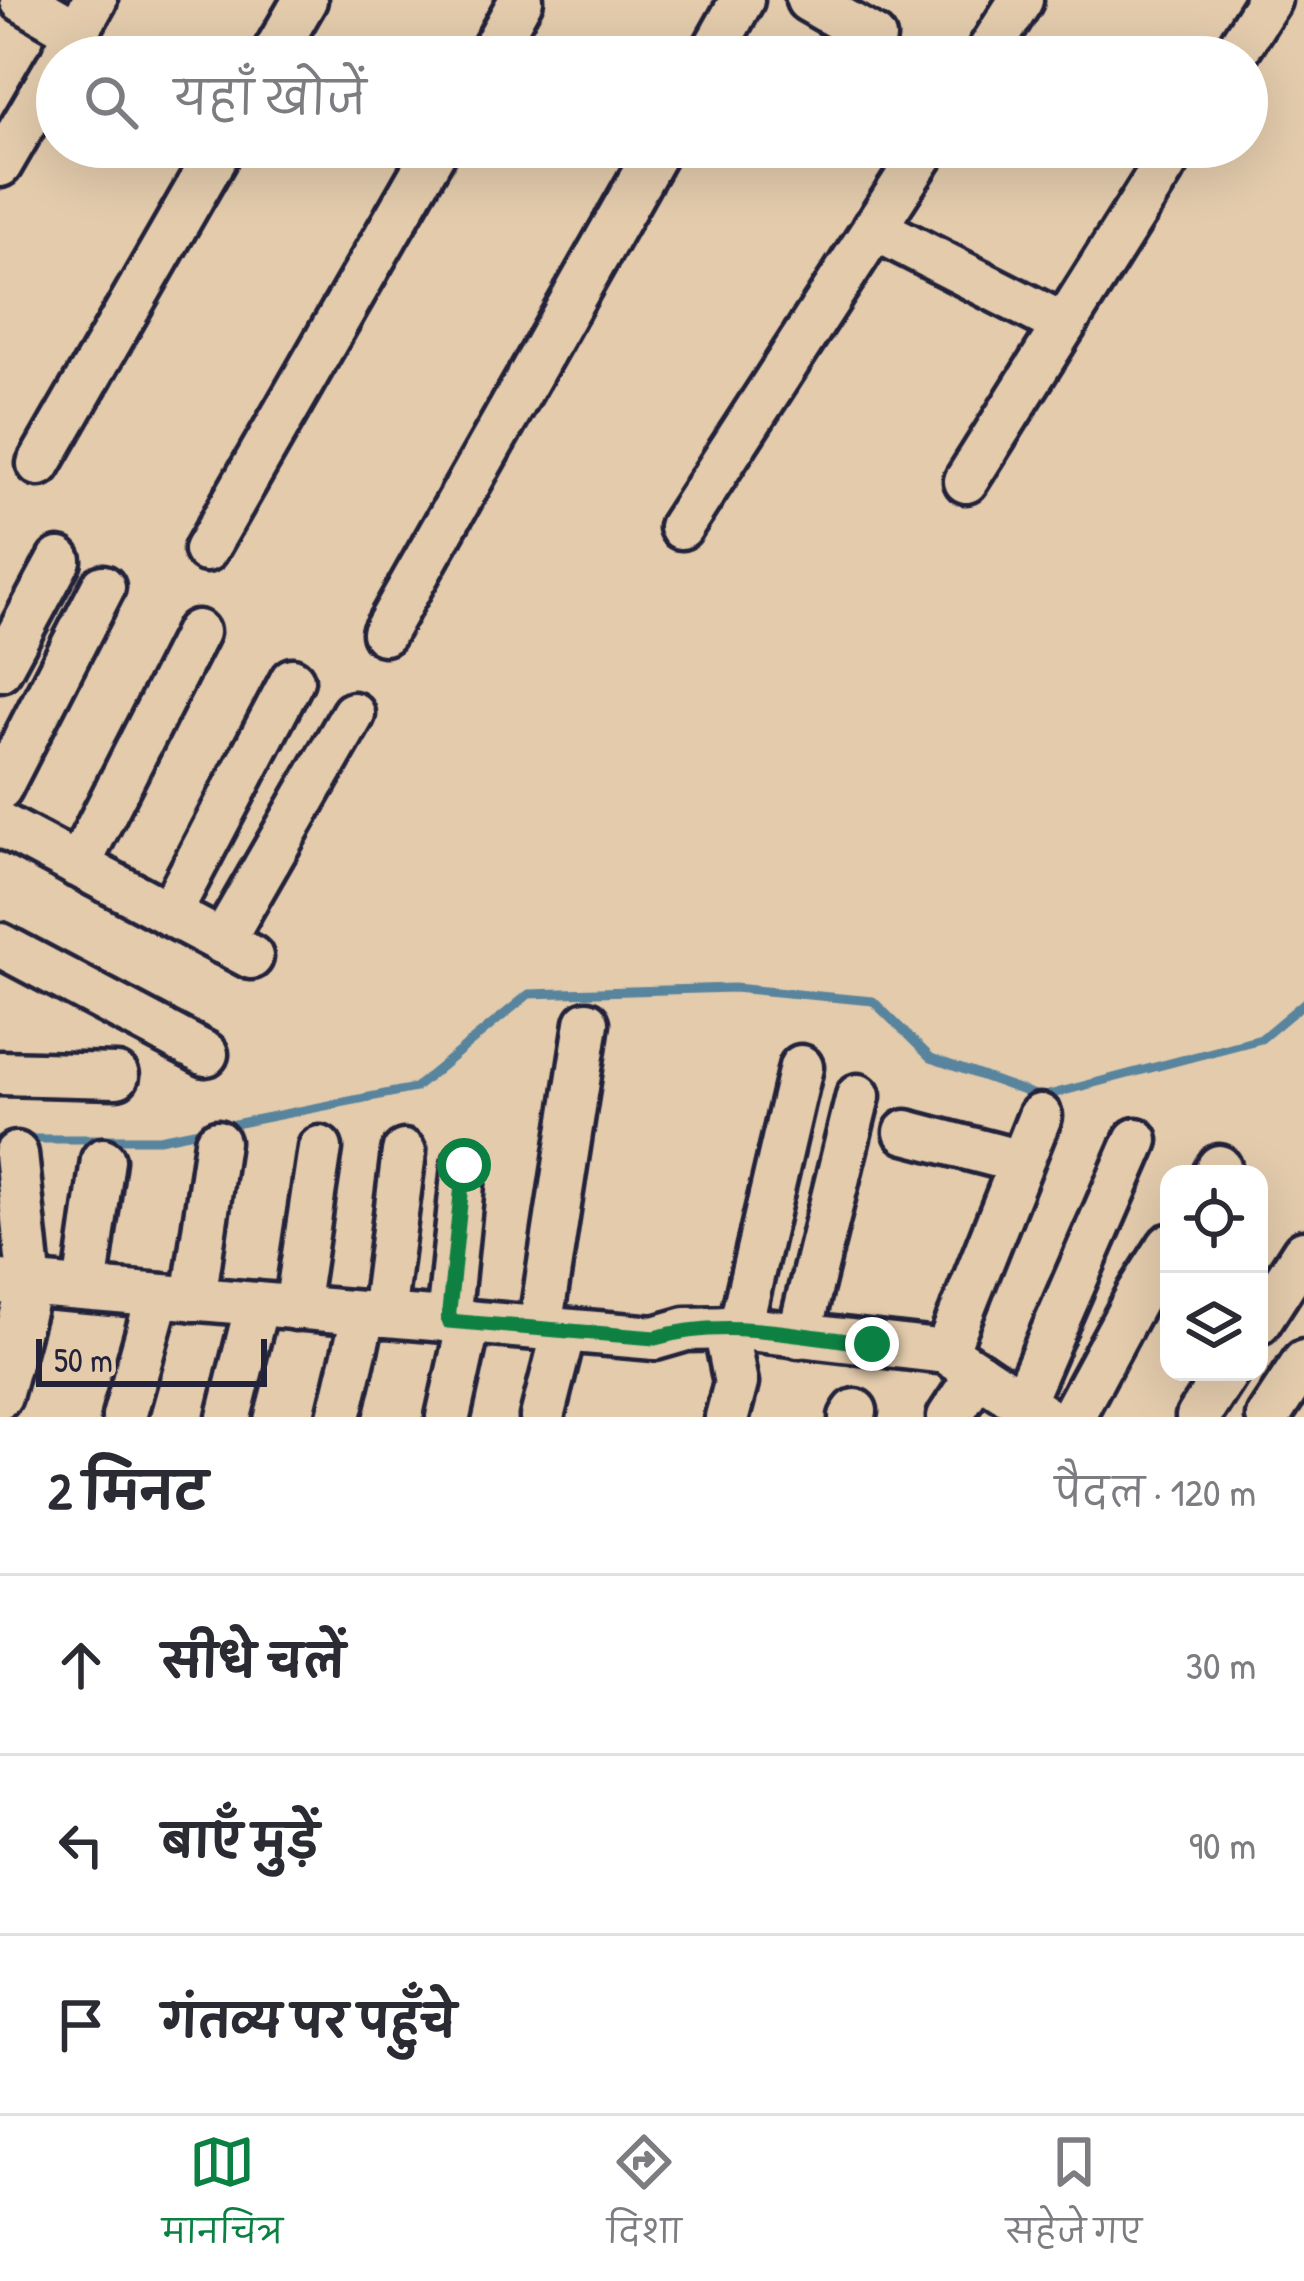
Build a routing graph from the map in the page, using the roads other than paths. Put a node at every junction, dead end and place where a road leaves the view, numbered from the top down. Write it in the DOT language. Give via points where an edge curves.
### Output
graph roads {
  1 [pos="22,0"];
  2 [pos="305,0"];
  3 [pos="521,0"];
  4 [pos="742,0"];
  5 [pos="808,0"];
  6 [pos="1022,0"];
  7 [pos="1269,0"];
  8 [pos="69,36"];
  9 [pos="284,36"];
  10 [pos="501,36"];
  11 [pos="722,36"];
  12 [pos="871,36"];
  13 [pos="999,36"];
  14 [pos="1246,36"];
  15 [pos="36,103"];
  16 [pos="0,165"];
  17 [pos="209,168"];
  18 [pos="425,168"];
  19 [pos="647,168"];
  20 [pos="913,168"];
  21 [pos="1163,168"];
  22 [pos="874,228"];
  23 [pos="1064,326"];
  24 [pos="39,464"];
  25 [pos="966,481"];
  26 [pos="681,527"];
  27 [pos="206,550"];
  28 [pos="58,560"];
  29 [pos="103,587"];
  30 [pos="197,632"];
  31 [pos="383,633"];
  32 [pos="0,669"];
  33 [pos="292,680"];
  34 [pos="353,714"];
  35 [pos="0,788"];
  36 [pos="0,824"];
  37 [pos="78,866"];
  38 [pos="169,914"];
  39 [pos="0,945"];
  40 [pos="587,1023"];
  41 [pos="206,1054"];
  42 [pos="801,1067"];
  43 [pos="0,1073"];
  44 [pos="117,1076"];
  45 [pos="858,1096"];
  46 [pos="1040,1116"];
  47 [pos="906,1132"];
  48 [pos="1136,1140"];
  49 [pos="217,1142"];
  50 [pos="320,1148"];
  51 [pos="404,1152"];
  52 [pos="16,1154"];
  53 [pos="103,1160"];
  54 [pos="1022,1162"];
  55 [pos="464,1165"];
  56 [pos="1304,1252"];
  57 [pos="1160,1260"];
  58 [pos="15,1284"];
  59 [pos="85,1289"];
  60 [pos="176,1297"];
  61 [pos="277,1306"];
  62 [pos="1268,1308"];
  63 [pos="374,1314"];
  64 [pos="458,1322"];
  65 [pos="733,1328"];
  66 [pos="552,1330"];
  67 [pos="799,1336"];
  68 [pos="962,1362"];
  69 [pos="1304,1362"];
  70 [pos="1221,1381"];
  71 [pos="0,1396"];
  72 [pos="1033,1410"];
  73 [pos="124,1417"];
  74 [pos="230,1417"];
  75 [pos="339,1417"];
  76 [pos="448,1417"];
  77 [pos="542,1417"];
  78 [pos="727,1417"];
  79 [pos="950,1417"];
  80 [pos="1072,1417"];
  81 [pos="1198,1417"];
  82 [pos="1268,1417"];
  1 -- 8 [label="street"];
  2 -- 9 [label="street"];
  3 -- 10 [label="street"];
  4 -- 11 [label="street"];
  5 -- 12 [label="street"];
  6 -- 13 [label="street"];
  7 -- 14 [label="street"];
  15 -- 16 [label="street"];
  17 -- 24 [label="street"];
  18 -- 27 [label="street"];
  19 -- 31 [label="street"];
  20 -- 22 [label="street"];
  21 -- 23 [label="street"];
  22 -- 23 [label="street"];
  22 -- 26 [label="street"];
  23 -- 25 [label="street"];
  28 -- 32 [label="street"];
  29 -- 35 [label="street"];
  30 -- 37 [label="street"];
  33 -- 38 [label="street"];
  34 -- 38 [label="street" via="237,950"];
  36 -- 37 [label="street"];
  37 -- 38 [label="street"];
  39 -- 41 [label="street"];
  40 -- 66 [label="street"];
  42 -- 65 [label="street"];
  43 -- 44 [label="street"];
  45 -- 67 [label="street"];
  46 -- 54 [label="street"];
  47 -- 54 [label="street"];
  48 -- 72 [label="street"];
  49 -- 60 [label="street"];
  50 -- 61 [label="street"];
  51 -- 63 [label="street"];
  52 -- 58 [label="street"];
  53 -- 59 [label="street"];
  54 -- 68 [label="street"];
  55 -- 64 [label="street"];
  56 -- 62 [label="street"];
  57 -- 80 [label="street"];
  58 -- 59 [label="street"];
  58 -- 71 [label="street"];
  59 -- 60 [label="street"];
  60 -- 61 [label="street"];
  60 -- 73 [label="street"];
  61 -- 63 [label="street"];
  61 -- 74 [label="street"];
  63 -- 64 [label="street"];
  63 -- 75 [label="street"];
  64 -- 66 [label="street"];
  64 -- 76 [label="street"];
  65 -- 66 [label="street" via="655,1338"];
  65 -- 67 [label="street"];
  65 -- 78 [label="street" via="736,1383"];
  66 -- 77 [label="street"];
  67 -- 68 [label="street"];
  68 -- 72 [label="street"];
  68 -- 79 [label="street"];
  69 -- 82 [label="street"];
  70 -- 81 [label="street"];
}
